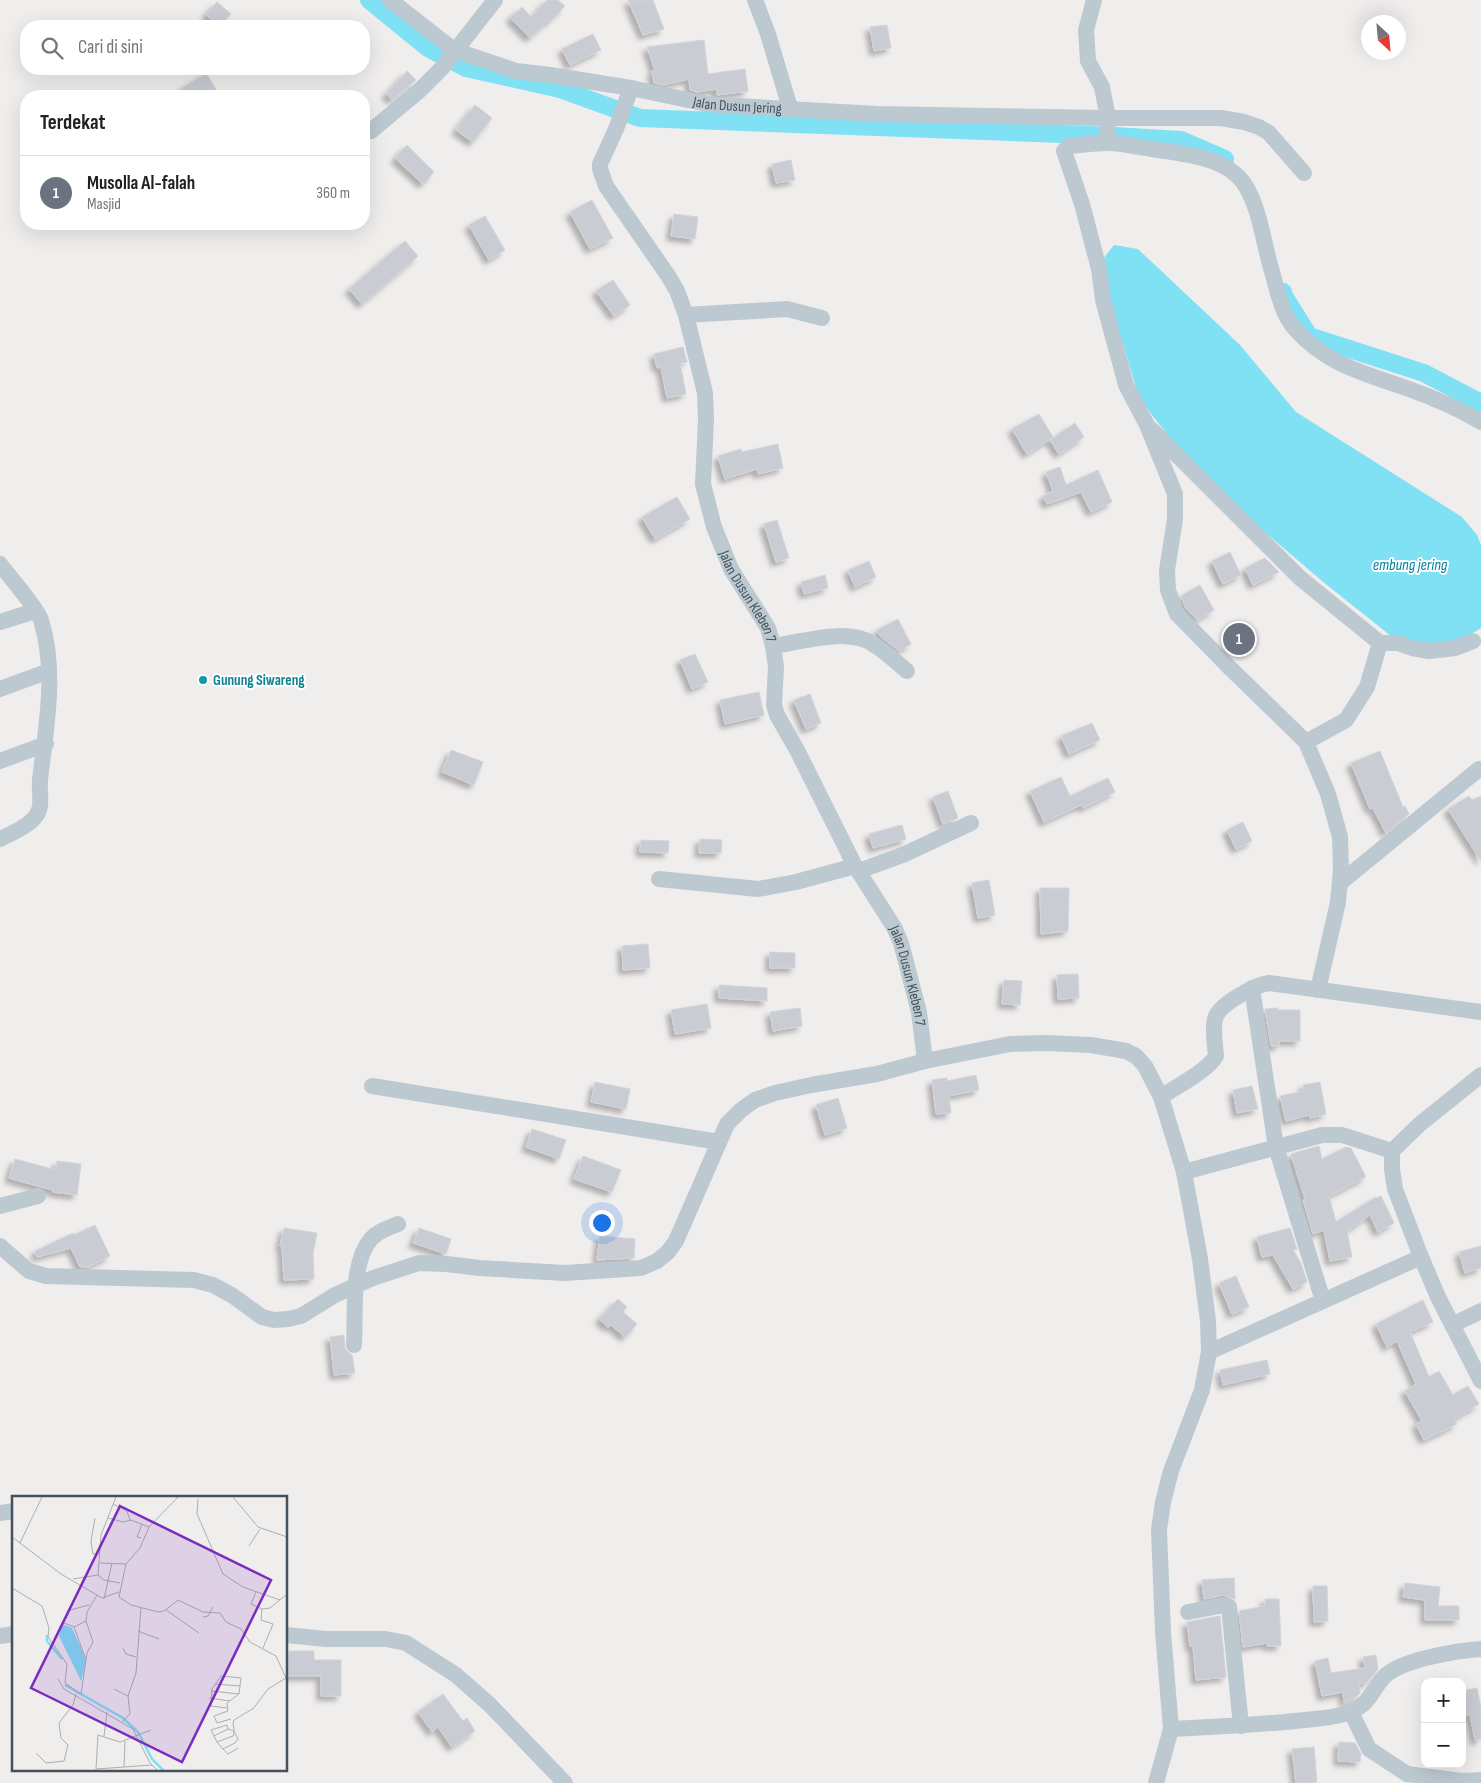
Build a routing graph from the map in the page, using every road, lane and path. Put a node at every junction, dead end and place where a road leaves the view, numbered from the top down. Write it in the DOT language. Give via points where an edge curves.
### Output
graph roads {
  1 [pos="390,0"];
  2 [pos="495,0"];
  3 [pos="756,0"];
  4 [pos="1094,0"];
  5 [pos="450,56"];
  6 [pos="631,88"];
  7 [pos="790,108"];
  8 [pos="371,131"];
  9 [pos="1107,132"];
  10 [pos="1304,173"];
  11 [pos="686,315"];
  12 [pos="822,318"];
  13 [pos="1481,422"];
  14 [pos="1147,425"];
  15 [pos="0,564"];
  16 [pos="35,610"];
  17 [pos="0,622"];
  18 [pos="1473,641"];
  19 [pos="1380,644"];
  20 [pos="773,646"];
  21 [pos="48,671"];
  22 [pos="906,671"];
  23 [pos="0,689"];
  24 [pos="1306,742"];
  25 [pos="46,744"];
  26 [pos="0,761"];
  27 [pos="1479,769"];
  28 [pos="971,823"];
  29 [pos="0,839"];
  30 [pos="857,868"];
  31 [pos="659,879"];
  32 [pos="1340,883"];
  33 [pos="1252,988"];
  34 [pos="1318,990"];
  35 [pos="1481,1012"];
  36 [pos="925,1061"];
  37 [pos="1481,1075"];
  38 [pos="372,1086"];
  39 [pos="1161,1097"];
  40 [pos="719,1142"];
  41 [pos="1276,1147"];
  42 [pos="1392,1151"];
  43 [pos="1184,1172"];
  44 [pos="38,1196"];
  45 [pos="0,1206"];
  46 [pos="398,1224"];
  47 [pos="0,1246"];
  48 [pos="1421,1257"];
  49 [pos="356,1286"];
  50 [pos="1323,1301"];
  51 [pos="1481,1311"];
  52 [pos="1452,1325"];
  53 [pos="354,1344"];
  54 [pos="1209,1352"];
  55 [pos="1481,1381"];
  56 [pos="1188,1612"];
  57 [pos="288,1636"];
  58 [pos="1481,1648"];
  59 [pos="1351,1712"];
  60 [pos="1241,1726"];
  61 [pos="1171,1729"];
  62 [pos="1481,1780"];
  63 [pos="565,1783"];
  64 [pos="1156,1783"];
  1 -- 5 [label="street, Jalan Dusun Jering"];
  2 -- 5 [label="street"];
  3 -- 7 [label="street"];
  4 -- 9 [label="street" via="1086,30 1088,61 1102,87"];
  5 -- 6 [label="street, Jalan Dusun Jering" via="516,71"];
  5 -- 8 [label="street" via="420,90"];
  6 -- 7 [label="street, Jalan Dusun Jering" via="707,104"];
  6 -- 11 [label="street, Jalan Dusun Kleben 7" via="600,169 606,186 669,276"];
  7 -- 9 [label="street, Jalan Dusun Jering"];
  9 -- 10 [label="street" via="1213,118 1244,122 1269,133"];
  9 -- 13 [label="street" via="1221,165 1235,174 1250,195 1277,292 1295,329 1318,350 1350,369 1444,402"];
  9 -- 14 [label="street" via="1069,146 1064,151 1082,204 1126,386"];
  11 -- 12 [label="street" via="787,309"];
  11 -- 20 [label="street, Jalan Dusun Kleben 7" via="704,393 703,484 708,508 731,569 762,616"];
  14 -- 19 [label="street" via="1300,578"];
  14 -- 24 [label="street" via="1175,494 1175,518 1167,570 1168,590 1177,614"];
  15 -- 16 [label="street"];
  16 -- 17 [label="street"];
  16 -- 21 [label="street" via="48,652"];
  18 -- 19 [label="street" via="1455,648 1429,651 1398,643"];
  19 -- 24 [label="street" via="1367,687 1346,720"];
  20 -- 22 [label="street" via="840,635 861,638"];
  20 -- 30 [label="street, Jalan Dusun Kleben 7" via="777,715"];
  21 -- 23 [label="street"];
  21 -- 25 [label="street"];
  24 -- 32 [label="street" via="1336,820 1340,837"];
  25 -- 26 [label="street"];
  25 -- 29 [label="street" via="39,810 27,825"];
  27 -- 32 [label="street"];
  28 -- 30 [label="street" via="905,854"];
  30 -- 31 [label="street" via="758,889"];
  30 -- 36 [label="street, Jalan Dusun Kleben 7" via="901,943 919,1012"];
  32 -- 34 [label="street"];
  33 -- 34 [label="street" via="1268,983"];
  33 -- 39 [label="street" via="1216,1015 1214,1059"];
  33 -- 41 [label="street"];
  34 -- 35 [label="street"];
  36 -- 39 [label="street" via="1010,1044 1091,1045 1136,1056"];
  36 -- 40 [label="street" via="755,1100 727,1124"];
  37 -- 42 [label="street"];
  38 -- 40 [label="street"];
  39 -- 43 [label="street"];
  40 -- 49 [label="street" via="676,1241 663,1256 641,1268 565,1273 419,1263"];
  41 -- 42 [label="street" via="1322,1135 1342,1135"];
  41 -- 43 [label="street"];
  41 -- 50 [label="street"];
  42 -- 48 [label="street" via="1395,1189"];
  43 -- 54 [label="street" via="1201,1268"];
  44 -- 45 [label="street"];
  46 -- 49 [label="street" via="381,1231 371,1240 362,1256"];
  47 -- 49 [label="street" via="29,1271 46,1276 194,1280 213,1285 262,1317 274,1320 301,1316"];
  48 -- 50 [label="street"];
  48 -- 52 [label="street"];
  49 -- 53 [label="street"];
  50 -- 54 [label="street"];
  51 -- 52 [label="street"];
  52 -- 55 [label="street"];
  54 -- 61 [label="street" via="1202,1390 1162,1502 1159,1530"];
  56 -- 60 [label="street" via="1224,1605 1229,1607"];
  57 -- 63 [label="street" via="386,1639 406,1643 456,1676 490,1705"];
  58 -- 59 [label="street" via="1395,1668 1382,1678 1370,1699"];
  59 -- 60 [label="street"];
  59 -- 62 [label="street" via="1369,1749 1407,1774 1462,1781"];
  60 -- 61 [label="street"];
  61 -- 64 [label="street"];
}
